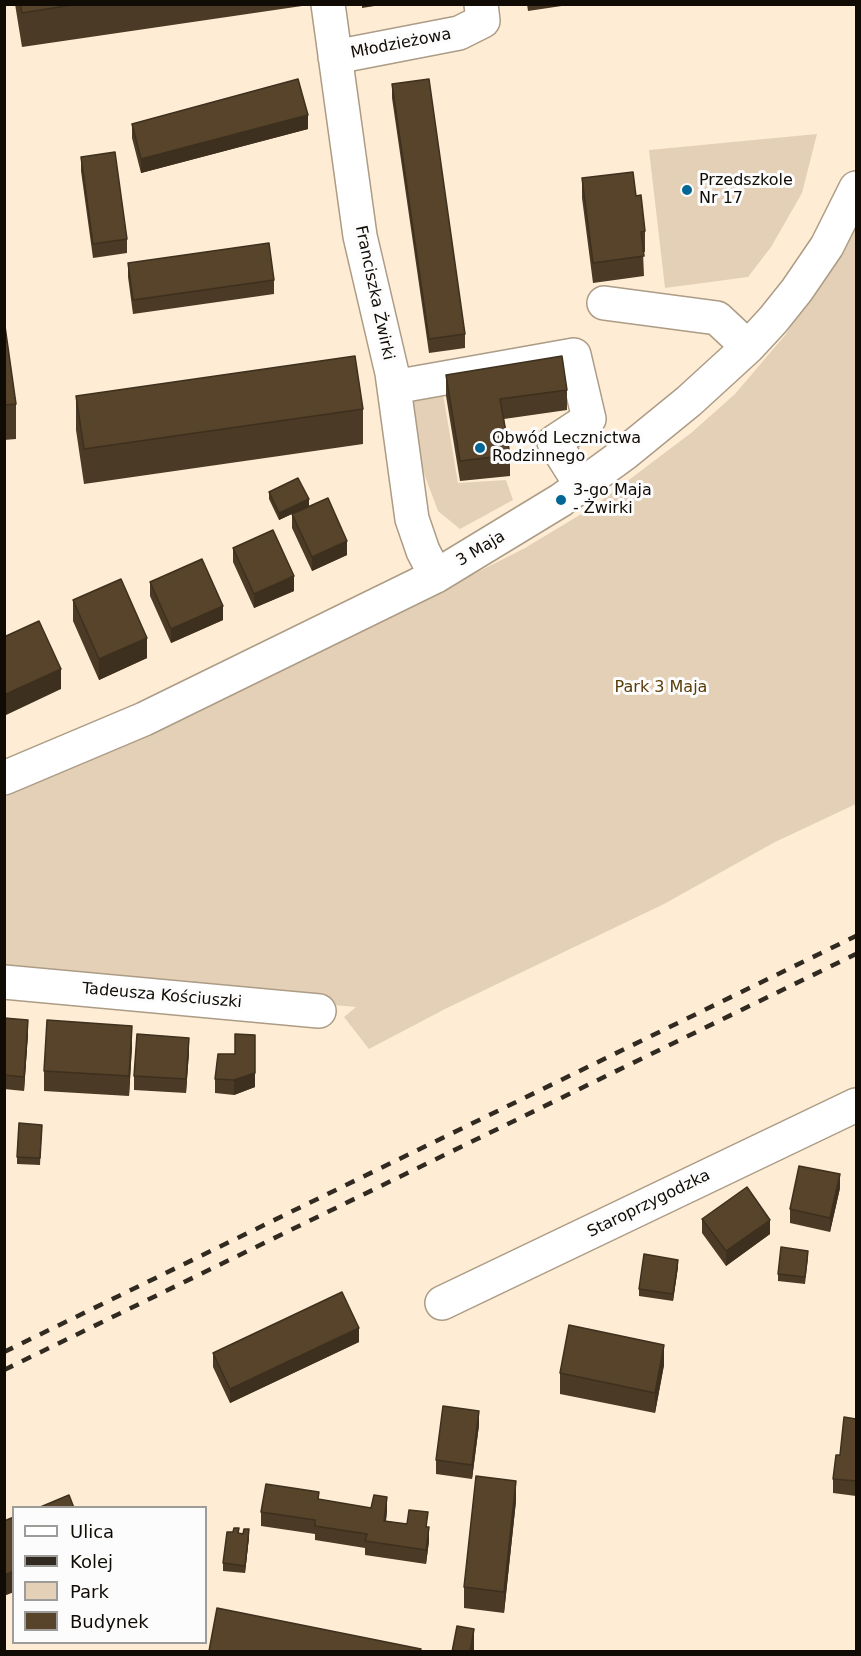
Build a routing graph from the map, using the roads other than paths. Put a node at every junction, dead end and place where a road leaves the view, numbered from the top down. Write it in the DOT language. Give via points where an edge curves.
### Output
graph roads {
  1 [pos="328,4"];
  2 [pos="481,4"];
  3 [pos="335,57"];
  4 [pos="856,188"];
  5 [pos="604,303"];
  6 [pos="748,347"];
  7 [pos="394,387"];
  8 [pos="581,485"];
  9 [pos="436,576"];
  10 [pos="4,778"];
  11 [pos="4,982"];
  12 [pos="319,1011"];
  13 [pos="856,1105"];
  14 [pos="442,1303"];
  1 -- 3 [label="street, Franciszka Żwirki"];
  2 -- 3 [label="street, Młodzieżowa" via="483,21 459,33"];
  3 -- 7 [label="street, Franciszka Żwirki" via="360,236"];
  4 -- 6 [label="street, 3 Maja" via="827,246 797,290"];
  5 -- 6 [label="street" via="717,318"];
  6 -- 8 [label="street, 3 Maja" via="689,401"];
  7 -- 8 [label="street" via="574,355 589,419 554,442"];
  7 -- 9 [label="street, Franciszka Żwirki" via="412,519"];
  8 -- 9 [label="street, 3 Maja"];
  9 -- 10 [label="street, 3 Maja" via="144,719"];
  11 -- 12 [label="street, Tadeusza Kościuszki"];
  13 -- 14 [label="street, Staroprzygodzka"];
}
